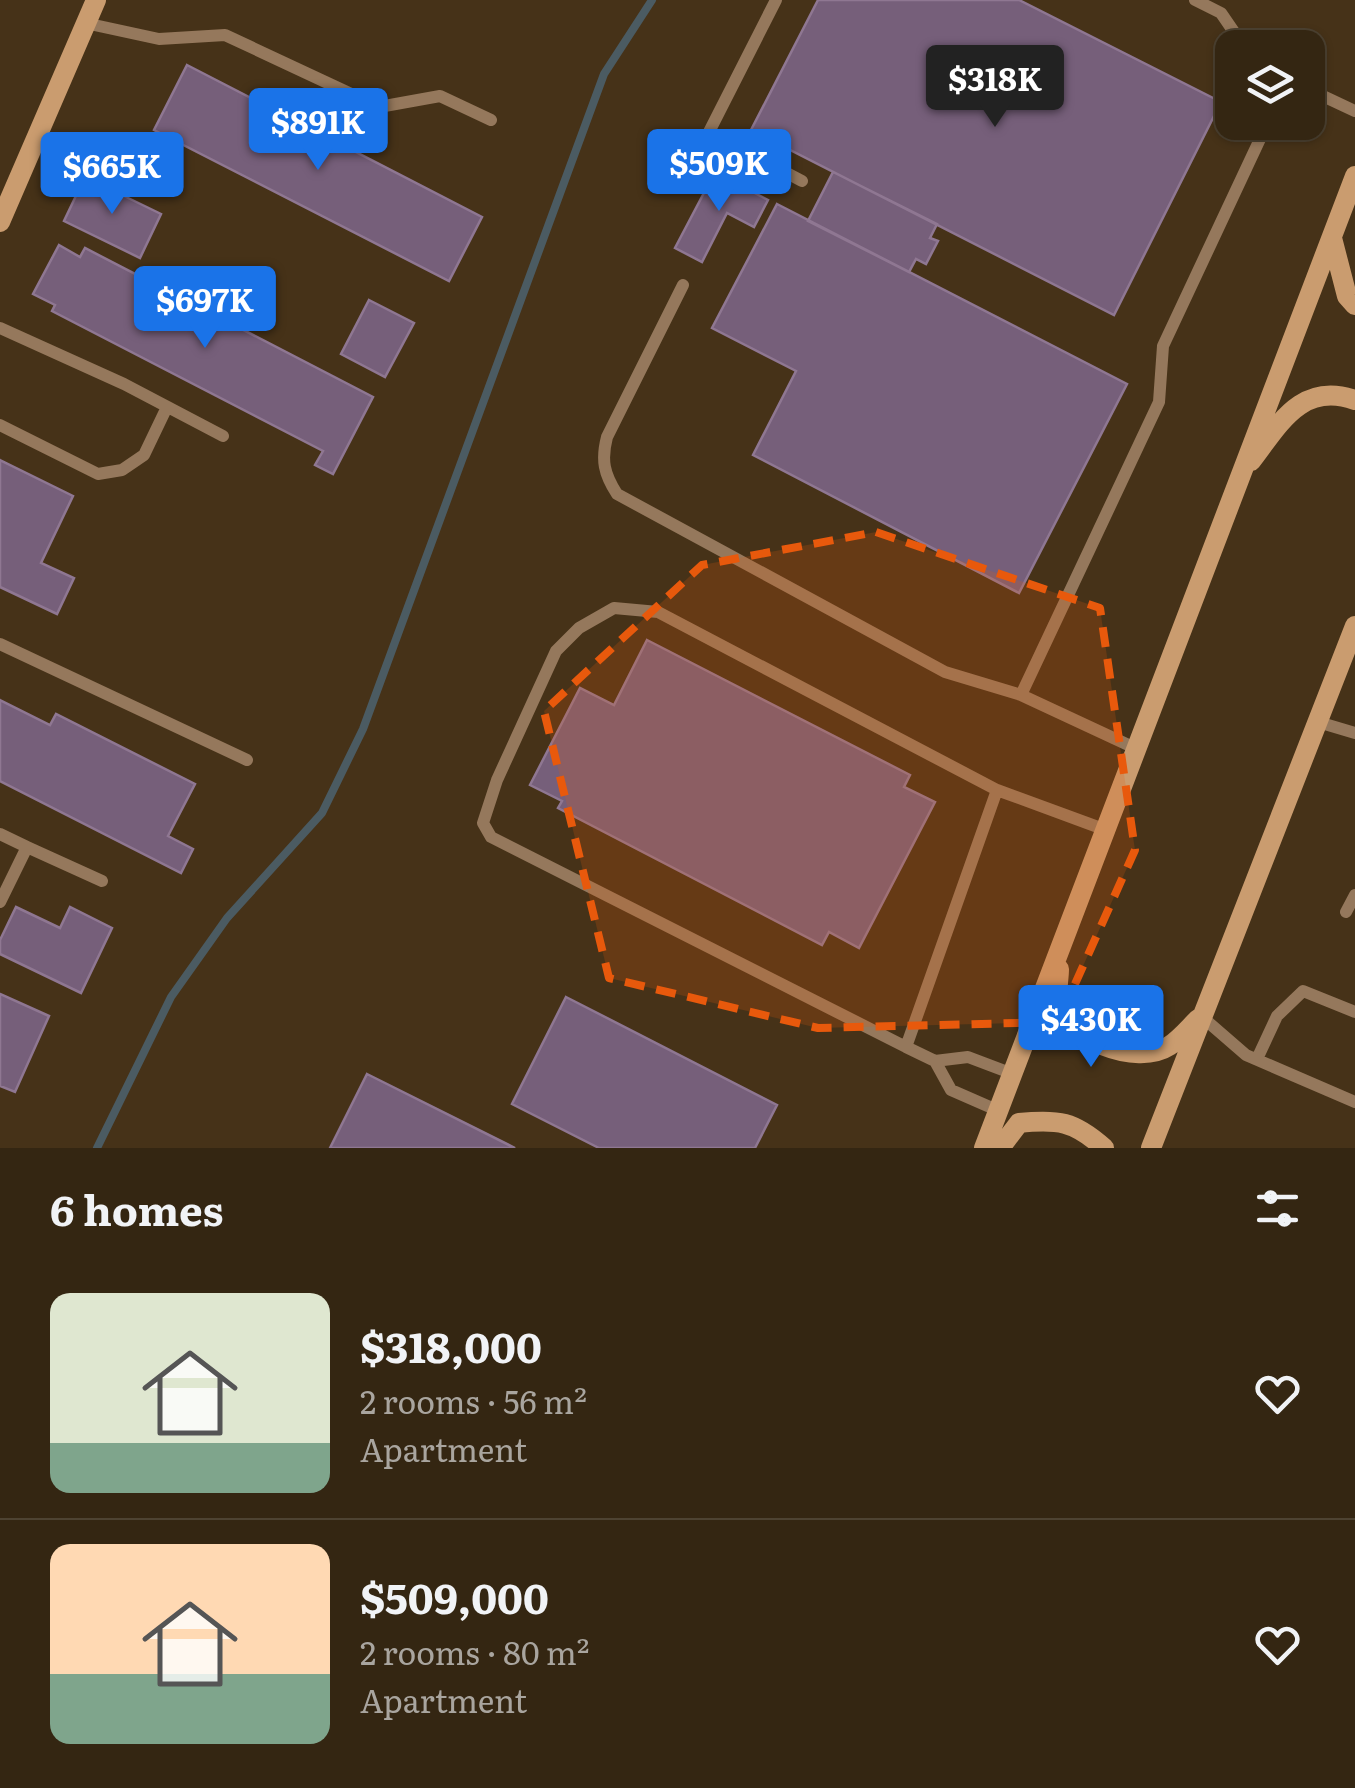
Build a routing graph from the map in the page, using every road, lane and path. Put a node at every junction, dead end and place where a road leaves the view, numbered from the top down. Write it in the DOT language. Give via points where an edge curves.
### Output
graph roads {
  1 [pos="96,0"];
  2 [pos="776,0"];
  3 [pos="1195,0"];
  4 [pos="86,23"];
  5 [pos="1233,30"];
  6 [pos="1325,97"];
  7 [pos="1355,111"];
  8 [pos="492,120"];
  9 [pos="1260,140"];
  10 [pos="1355,176"];
  11 [pos="802,180"];
  12 [pos="0,222"];
  13 [pos="1332,238"];
  14 [pos="683,285"];
  15 [pos="1355,305"];
  16 [pos="0,328"];
  17 [pos="1355,400"];
  18 [pos="167,407"];
  19 [pos="0,424"];
  20 [pos="223,436"];
  21 [pos="1238,478"];
  22 [pos="1355,626"];
  23 [pos="0,644"];
  24 [pos="1021,695"];
  25 [pos="1318,722"];
  26 [pos="1355,733"];
  27 [pos="1136,749"];
  28 [pos="246,760"];
  29 [pos="997,790"];
  30 [pos="1106,830"];
  31 [pos="0,834"];
  32 [pos="27,847"];
  33 [pos="102,881"];
  34 [pos="1355,894"];
  35 [pos="0,902"];
  36 [pos="1346,912"];
  37 [pos="1060,952"];
  38 [pos="1355,1012"];
  39 [pos="1201,1016"];
  40 [pos="906,1046"];
  41 [pos="1257,1060"];
  42 [pos="935,1061"];
  43 [pos="1013,1074"];
  44 [pos="1355,1102"];
  45 [pos="998,1110"];
  46 [pos="984,1148"];
  47 [pos="1000,1148"];
  48 [pos="1104,1148"];
  49 [pos="1152,1148"];
  1 -- 4 [label="street"];
  2 -- 11 [label="lane" via="710,132"];
  3 -- 5 [label="lane" via="1221,13"];
  4 -- 8 [label="lane" via="159,38 224,35 378,107 440,96"];
  4 -- 12 [label="street"];
  6 -- 7 [label="lane"];
  9 -- 24 [label="lane" via="1163,346 1159,402"];
  10 -- 13 [label="street"];
  13 -- 15 [label="street"];
  13 -- 21 [label="street"];
  14 -- 24 [label="lane" via="607,436 606,477 617,494 945,672"];
  16 -- 18 [label="lane"];
  17 -- 21 [label="street" via="1312,398 1294,406"];
  18 -- 19 [label="lane" via="144,455 122,470 98,474"];
  18 -- 20 [label="lane"];
  21 -- 27 [label="street"];
  22 -- 25 [label="street"];
  23 -- 28 [label="lane"];
  24 -- 27 [label="lane"];
  25 -- 26 [label="lane"];
  25 -- 39 [label="street"];
  27 -- 30 [label="street"];
  29 -- 30 [label="lane"];
  29 -- 40 [label="lane"];
  29 -- 40 [label="lane" via="658,612 614,608 579,628 556,652 497,780 483,823 491,837"];
  30 -- 37 [label="street"];
  31 -- 32 [label="lane"];
  32 -- 33 [label="lane"];
  32 -- 35 [label="lane"];
  34 -- 36 [label="lane"];
  37 -- 39 [label="street" via="1058,1003 1073,1026 1102,1047 1132,1053 1166,1048"];
  37 -- 43 [label="street"];
  38 -- 41 [label="lane" via="1303,991 1277,1016"];
  39 -- 41 [label="lane"];
  39 -- 49 [label="street"];
  40 -- 42 [label="lane"];
  41 -- 44 [label="lane"];
  42 -- 43 [label="lane" via="968,1057"];
  42 -- 45 [label="lane" via="951,1090"];
  43 -- 45 [label="street"];
  45 -- 46 [label="street"];
  47 -- 48 [label="street" via="1019,1123 1054,1119"];
}
